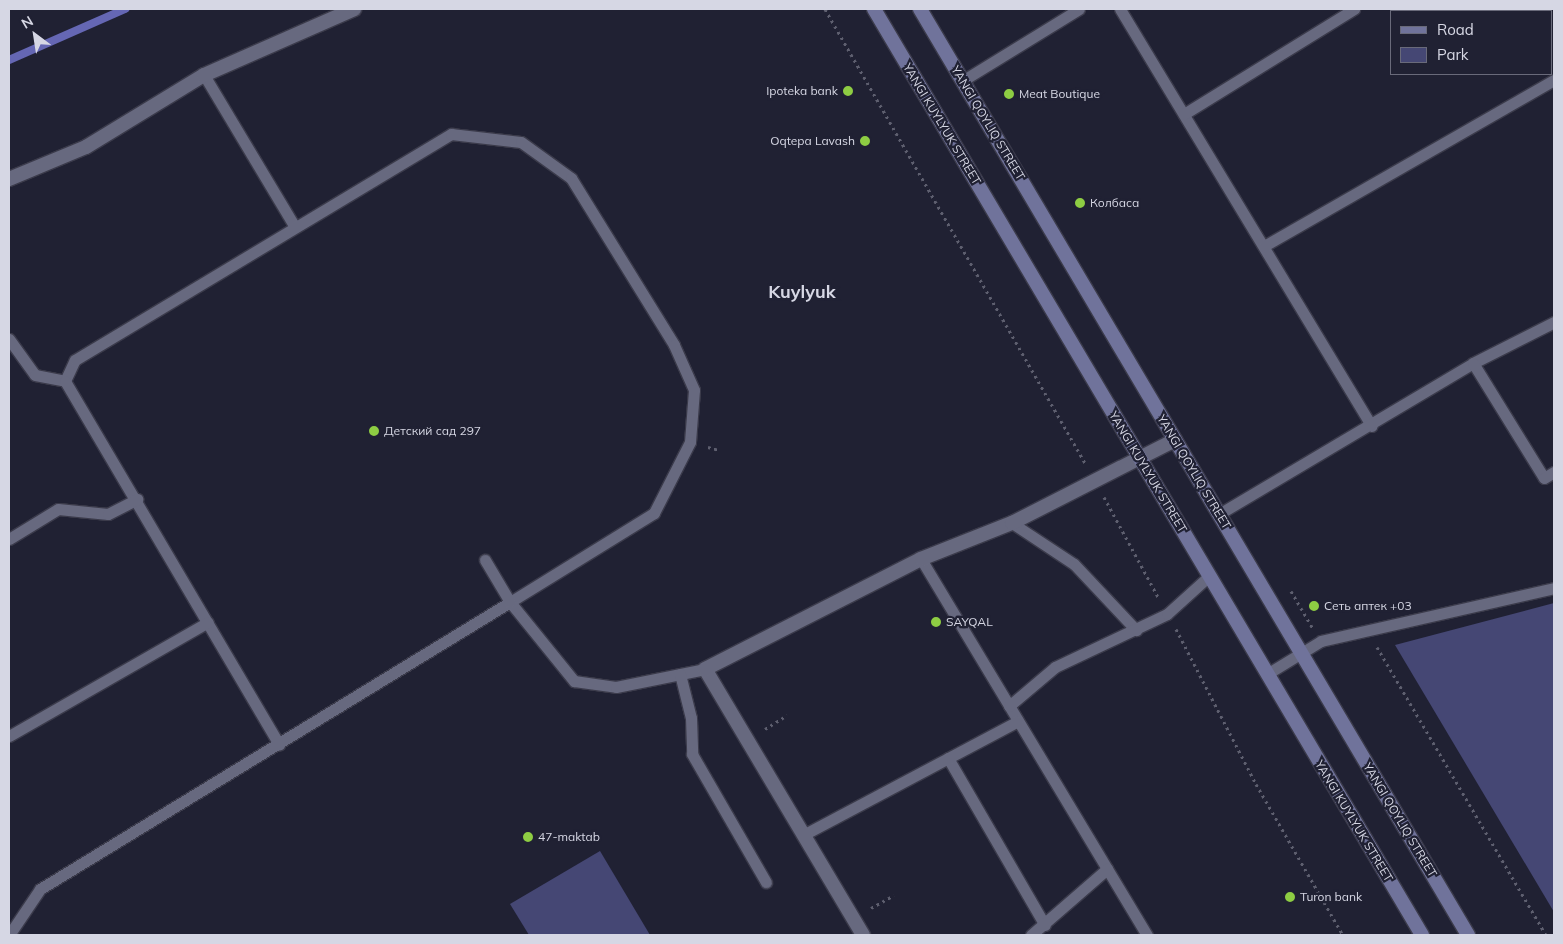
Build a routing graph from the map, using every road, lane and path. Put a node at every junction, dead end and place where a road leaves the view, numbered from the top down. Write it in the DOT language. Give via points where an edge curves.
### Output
graph roads {
  1 [pos="354,9"];
  2 [pos="874,9"];
  3 [pos="920,9"];
  4 [pos="1079,9"];
  5 [pos="1120,9"];
  6 [pos="1354,9"];
  7 [pos="204,75"];
  8 [pos="1554,80"];
  9 [pos="962,81"];
  10 [pos="1184,114"];
  11 [pos="9,179"];
  12 [pos="295,227"];
  13 [pos="1264,246"];
  14 [pos="1554,322"];
  15 [pos="9,338"];
  16 [pos="1473,363"];
  17 [pos="65,381"];
  18 [pos="1372,426"];
  19 [pos="1175,440"];
  20 [pos="1140,460"];
  21 [pos="1554,472"];
  22 [pos="137,498"];
  23 [pos="1219,514"];
  24 [pos="1012,523"];
  25 [pos="9,539"];
  26 [pos="921,559"];
  27 [pos="485,560"];
  28 [pos="1209,576"];
  29 [pos="1554,588"];
  30 [pos="510,602"];
  31 [pos="208,622"];
  32 [pos="1136,630"];
  33 [pos="1302,653"];
  34 [pos="705,669"];
  35 [pos="680,674"];
  36 [pos="1267,674"];
  37 [pos="1009,706"];
  38 [pos="787,715"];
  39 [pos="1018,721"];
  40 [pos="9,736"];
  41 [pos="747,740"];
  42 [pos="280,745"];
  43 [pos="948,758"];
  44 [pos="803,835"];
  45 [pos="1107,869"];
  46 [pos="766,882"];
  47 [pos="894,895"];
  48 [pos="853,919"];
  49 [pos="1045,925"];
  50 [pos="9,935"];
  51 [pos="863,935"];
  52 [pos="1031,935"];
  53 [pos="1147,935"];
  54 [pos="1422,935"];
  55 [pos="1468,935"];
  1 -- 7 [label="street"];
  2 -- 20 [label="main road, YANGI KUYLYUK STREET"];
  3 -- 9 [label="main road, YANGI QOYLIQ STREET"];
  4 -- 9 [label="lane"];
  5 -- 10 [label="lane"];
  6 -- 10 [label="lane"];
  7 -- 11 [label="street" via="86,146"];
  7 -- 12 [label="lane"];
  8 -- 13 [label="lane"];
  9 -- 19 [label="main road, YANGI QOYLIQ STREET"];
  10 -- 13 [label="lane"];
  12 -- 17 [label="lane" via="75,360"];
  12 -- 30 [label="lane" via="451,134 521,142 571,178 674,345 694,390 691,435 677,475 654,513"];
  13 -- 18 [label="lane"];
  14 -- 16 [label="lane"];
  15 -- 17 [label="lane" via="35,375"];
  16 -- 18 [label="lane"];
  16 -- 21 [label="lane" via="1544,478"];
  17 -- 22 [label="lane"];
  18 -- 23 [label="lane"];
  19 -- 20 [label="street"];
  19 -- 23 [label="main road, YANGI QOYLIQ STREET"];
  20 -- 24 [label="street"];
  20 -- 28 [label="main road, YANGI KUYLYUK STREET"];
  22 -- 25 [label="lane" via="108,514 58,509"];
  22 -- 31 [label="lane"];
  23 -- 33 [label="main road, YANGI QOYLIQ STREET"];
  24 -- 26 [label="street"];
  24 -- 32 [label="lane" via="1074,564"];
  26 -- 34 [label="street"];
  26 -- 37 [label="lane"];
  27 -- 30 [label="lane"];
  28 -- 32 [label="lane" via="1168,614"];
  28 -- 36 [label="main road, YANGI KUYLYUK STREET"];
  29 -- 33 [label="lane" via="1321,641"];
  30 -- 35 [label="lane" via="574,682 616,687"];
  30 -- 42 [label="lane"];
  31 -- 40 [label="lane"];
  31 -- 42 [label="lane"];
  32 -- 37 [label="lane" via="1054,667"];
  33 -- 36 [label="lane"];
  33 -- 55 [label="main road, YANGI QOYLIQ STREET"];
  34 -- 35 [label="lane"];
  34 -- 41 [label="street"];
  35 -- 46 [label="lane" via="692,718 692,754"];
  36 -- 54 [label="main road, YANGI KUYLYUK STREET"];
  37 -- 39 [label="lane"];
  38 -- 41 [label="path"];
  39 -- 43 [label="lane"];
  39 -- 45 [label="lane"];
  41 -- 44 [label="street"];
  42 -- 50 [label="lane" via="40,889"];
  43 -- 44 [label="lane"];
  43 -- 49 [label="lane"];
  44 -- 48 [label="street"];
  45 -- 49 [label="lane"];
  45 -- 53 [label="lane"];
  47 -- 48 [label="path"];
  48 -- 51 [label="street"];
  49 -- 52 [label="lane"];
}
